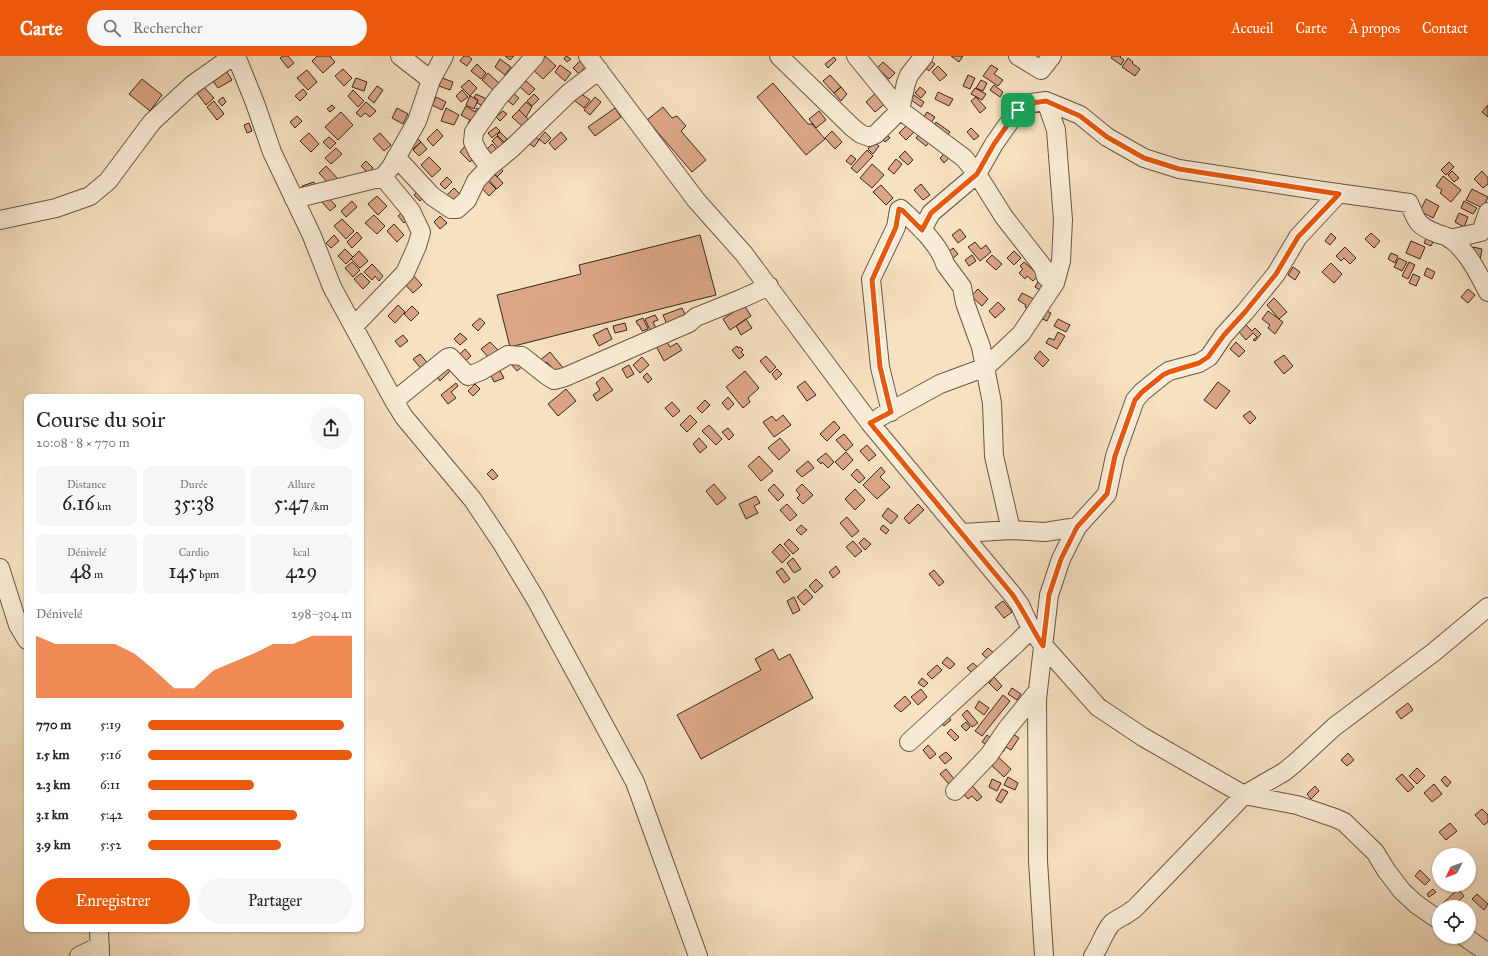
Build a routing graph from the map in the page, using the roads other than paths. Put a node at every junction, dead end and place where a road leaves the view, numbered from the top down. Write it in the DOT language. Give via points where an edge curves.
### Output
graph roads {
  1 [pos="235,56"];
  2 [pos="400,56"];
  3 [pos="444,56"];
  4 [pos="535,56"];
  5 [pos="779,56"];
  6 [pos="856,56"];
  7 [pos="924,56"];
  8 [pos="1018,56"];
  9 [pos="1052,56"];
  10 [pos="593,63"];
  11 [pos="431,80"];
  12 [pos="1046,101"];
  13 [pos="900,110"];
  14 [pos="396,157"];
  15 [pos="489,167"];
  16 [pos="977,174"];
  17 [pos="383,177"];
  18 [pos="1339,194"];
  19 [pos="294,199"];
  20 [pos="1488,212"];
  21 [pos="0,220"];
  22 [pos="922,230"];
  23 [pos="1450,239"];
  24 [pos="1055,283"];
  25 [pos="769,286"];
  26 [pos="1488,292"];
  27 [pos="354,326"];
  28 [pos="986,367"];
  29 [pos="394,401"];
  30 [pos="891,412"];
  31 [pos="870,423"];
  32 [pos="1077,527"];
  33 [pos="1011,530"];
  34 [pos="963,533"];
  35 [pos="0,568"];
  36 [pos="1488,607"];
  37 [pos="1031,629"];
  38 [pos="24,635"];
  39 [pos="1043,646"];
  40 [pos="1037,692"];
  41 [pos="909,742"];
  42 [pos="955,791"];
  43 [pos="1244,795"];
  44 [pos="1432,915"];
  45 [pos="100,944"];
  46 [pos="1475,944"];
  47 [pos="1488,953"];
  48 [pos="79,956"];
  49 [pos="698,956"];
  50 [pos="1044,956"];
  51 [pos="1093,956"];
  1 -- 19 [label="street" via="272,152"];
  1 -- 21 [label="street" via="192,85 152,122 108,181 90,196 56,208"];
  2 -- 11 [label="street"];
  3 -- 11 [label="street"];
  4 -- 15 [label="street" via="498,98 474,132 473,142"];
  5 -- 13 [label="street" via="853,128 865,136 872,137"];
  6 -- 13 [label="street"];
  7 -- 13 [label="street" via="909,76"];
  8 -- 9 [label="street" via="1042,70"];
  10 -- 15 [label="street" via="569,93"];
  10 -- 25 [label="street" via="696,200"];
  11 -- 14 [label="street" via="417,121"];
  12 -- 16 [label="street" via="1024,104 1018,110"];
  12 -- 18 [label="street" via="1080,116 1107,137 1144,158 1179,169"];
  12 -- 24 [label="street" via="1056,130 1063,220 1061,261"];
  13 -- 16 [label="street" via="964,158"];
  14 -- 15 [label="street" via="432,196 454,210 467,200 476,181"];
  14 -- 17 [label="street"];
  16 -- 22 [label="street" via="931,213"];
  16 -- 24 [label="street" via="1004,217 1043,267 1046,277"];
  17 -- 19 [label="street"];
  17 -- 27 [label="street" via="411,211 421,232 406,273"];
  18 -- 23 [label="street" via="1409,202 1418,223"];
  18 -- 32 [label="street" via="1298,237 1276,274 1208,357 1199,363 1163,375 1135,400 1115,456 1107,494"];
  19 -- 27 [label="street" via="332,287"];
  20 -- 23 [label="street" via="1481,232"];
  22 -- 28 [label="street" via="936,246 945,264 962,287"];
  22 -- 30 [label="street" via="899,209 896,227 872,280 880,367"];
  23 -- 26 [label="street" via="1476,268"];
  24 -- 28 [label="street" via="1021,334"];
  25 -- 29 [label="street" via="565,377 554,380 522,356 508,355 468,376 450,357"];
  25 -- 31 [label="street"];
  27 -- 29 [label="street"];
  28 -- 30 [label="street" via="940,384"];
  28 -- 33 [label="street" via="992,403 994,456"];
  29 -- 49 [label="street" via="404,417 473,500 535,598 635,782"];
  30 -- 31 [label="street"];
  31 -- 34 [label="street"];
  32 -- 33 [label="street" via="1045,532"];
  32 -- 39 [label="street" via="1061,559 1049,595"];
  33 -- 34 [label="street"];
  34 -- 37 [label="street" via="1020,605"];
  35 -- 38 [label="street" via="18,625"];
  36 -- 43 [label="street" via="1452,638 1334,727 1284,772"];
  37 -- 39 [label="street"];
  37 -- 41 [label="street"];
  39 -- 40 [label="street"];
  39 -- 43 [label="street" via="1098,707"];
  40 -- 42 [label="street" via="989,755"];
  40 -- 50 [label="street" via="1038,861"];
  43 -- 44 [label="street" via="1297,805 1344,822 1376,852 1402,891"];
  43 -- 51 [label="street" via="1132,911 1112,924"];
  45 -- 48 [label="street"];
  46 -- 47 [label="street"];
}
